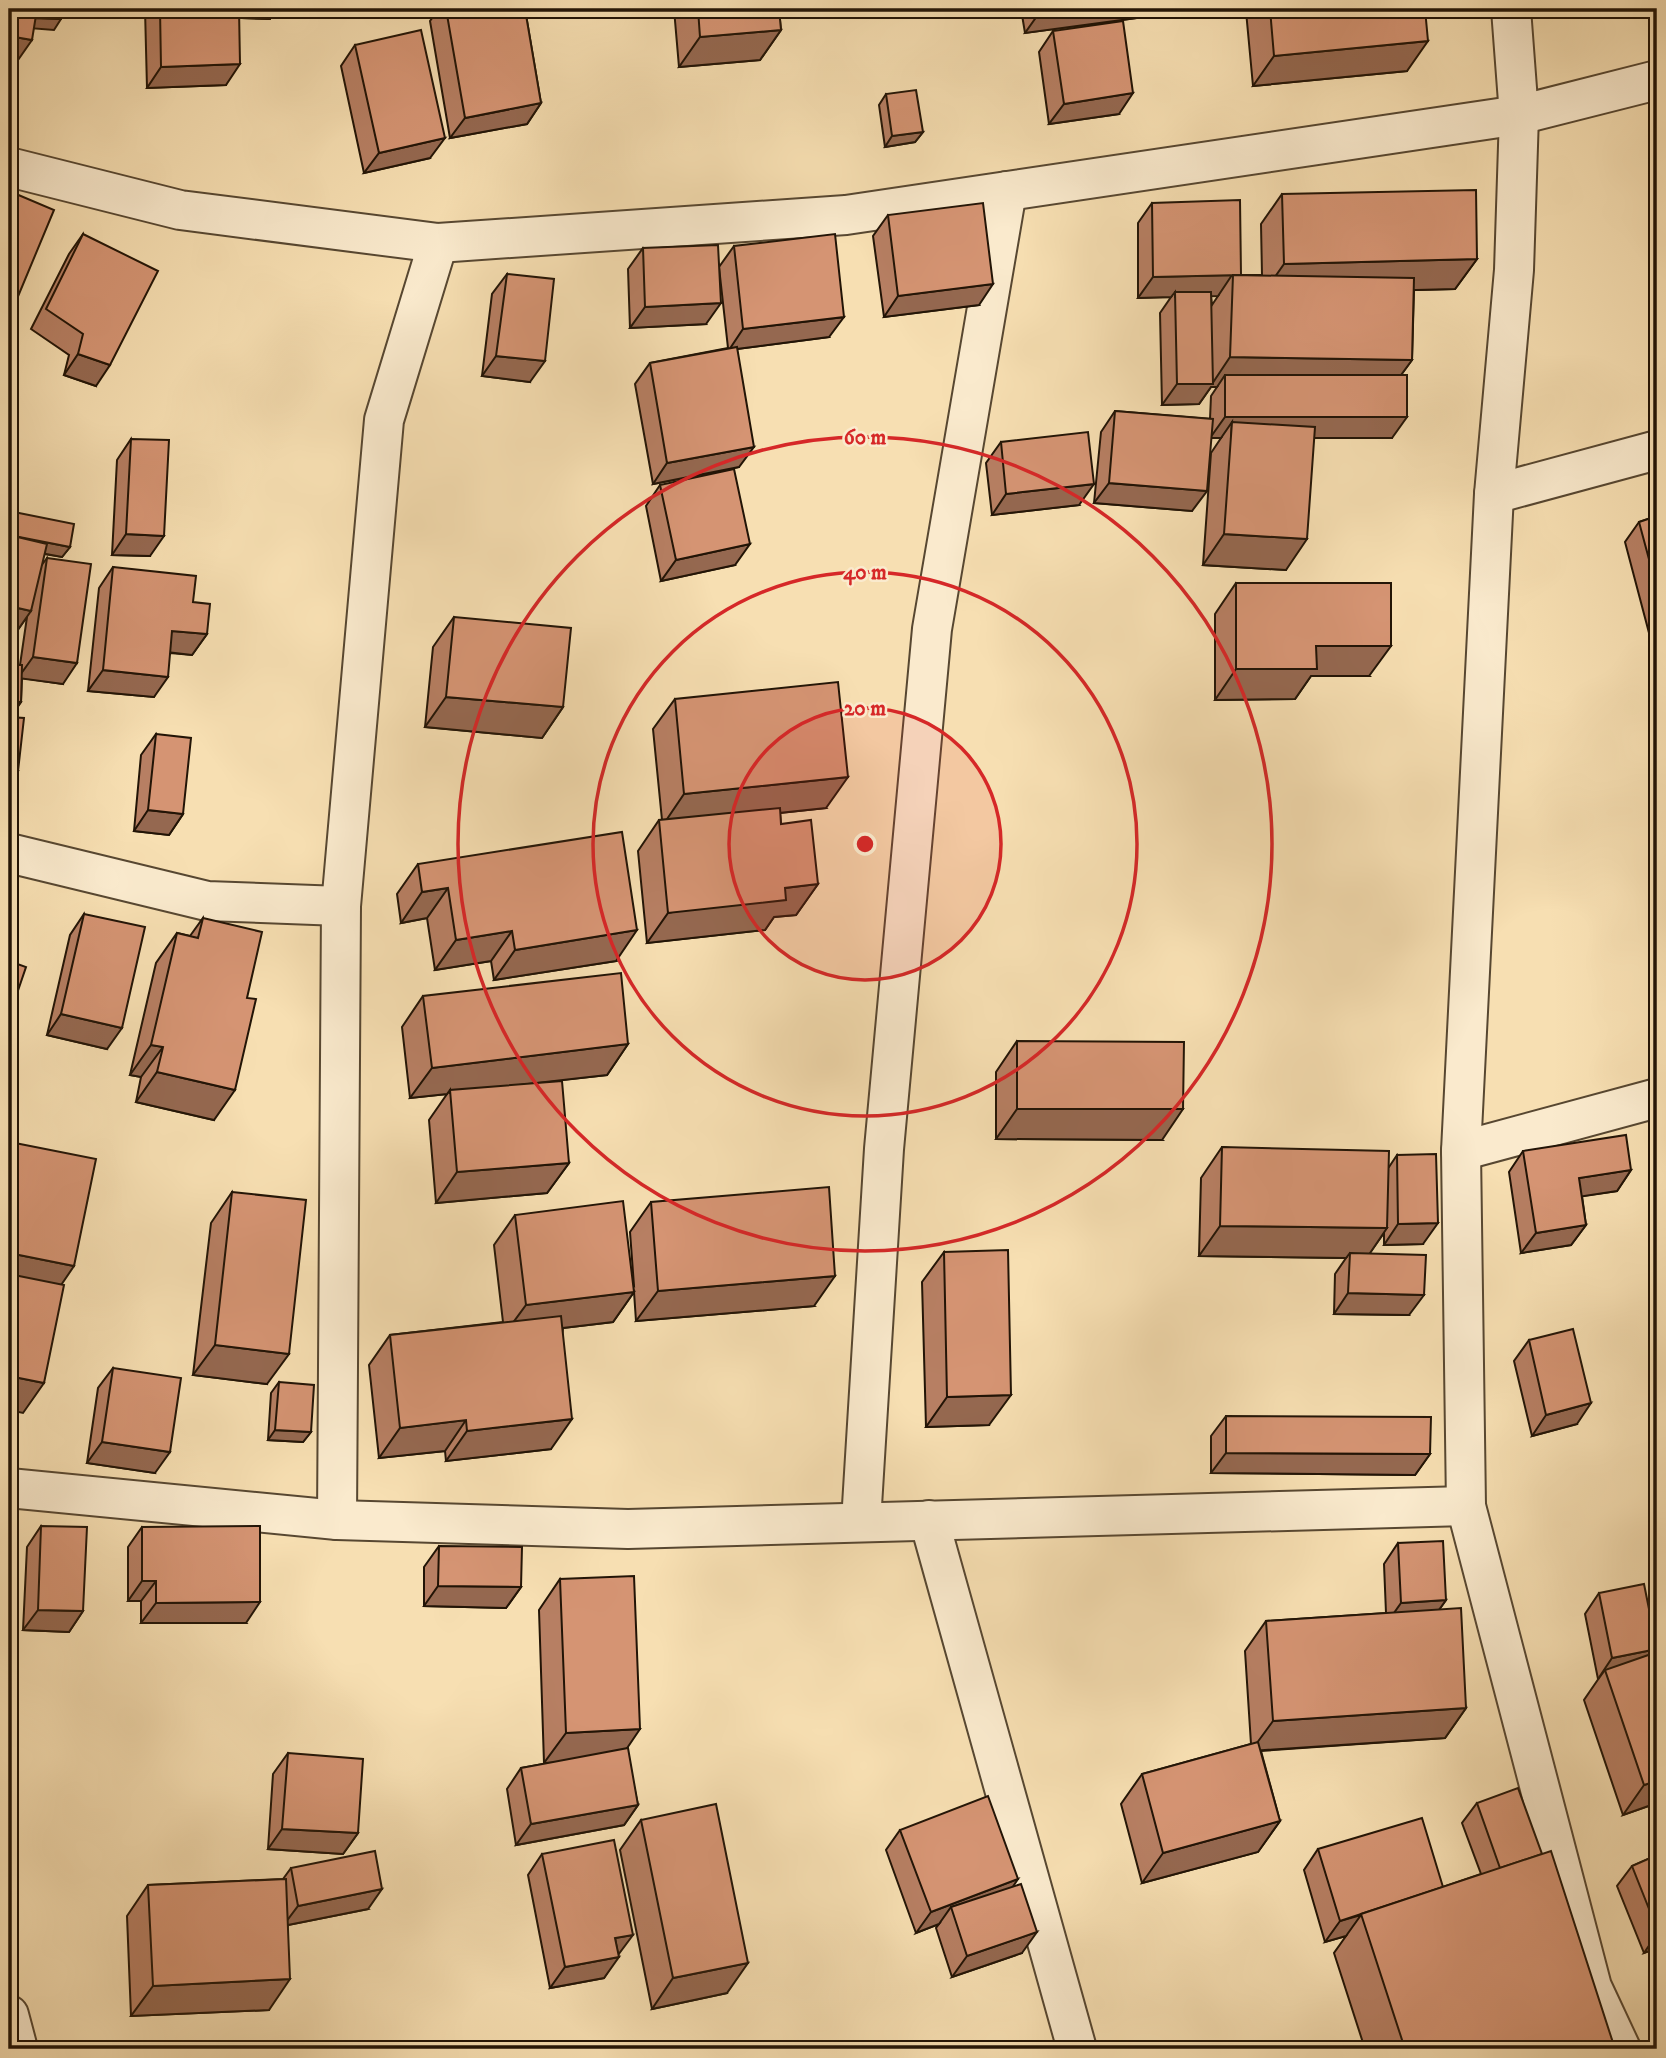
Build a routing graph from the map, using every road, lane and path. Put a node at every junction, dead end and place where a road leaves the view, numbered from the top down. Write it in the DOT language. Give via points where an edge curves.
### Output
graph roads {
  1 [pos="1511,9"];
  2 [pos="1657,80"];
  3 [pos="1519,115"];
  4 [pos="9,167"];
  5 [pos="1007,191"];
  6 [pos="438,243"];
  7 [pos="1657,450"];
  8 [pos="1494,494"];
  9 [pos="9,853"];
  10 [pos="341,906"];
  11 [pos="1657,1098"];
  12 [pos="1461,1151"];
  13 [pos="9,1488"];
  14 [pos="1466,1506"];
  15 [pos="337,1520"];
  16 [pos="929,1520"];
  17 [pos="861,1522"];
  18 [pos="9,2015"];
  19 [pos="9,2042"];
  20 [pos="10,2049"];
  21 [pos="18,2049"];
  22 [pos="1077,2049"];
  23 [pos="1621,2049"];
  1 -- 3 [label="street"];
  2 -- 3 [label="street"];
  3 -- 5 [label="street"];
  3 -- 8 [label="street" via="1514,270"];
  4 -- 6 [label="street" via="180,210"];
  5 -- 6 [label="street" via="846,215"];
  5 -- 17 [label="street" via="932,629 884,1149"];
  6 -- 10 [label="street" via="384,420"];
  7 -- 8 [label="street"];
  8 -- 12 [label="street"];
  9 -- 10 [label="street" via="207,901"];
  10 -- 15 [label="street"];
  11 -- 12 [label="street"];
  12 -- 14 [label="street"];
  13 -- 15 [label="street"];
  14 -- 16 [label="street"];
  14 -- 23 [label="street" via="1592,1987"];
  15 -- 17 [label="street" via="628,1529"];
  16 -- 17 [label="street"];
  16 -- 22 [label="street"];
  18 -- 21 [label="street"];
  19 -- 20 [label="street"];
}
